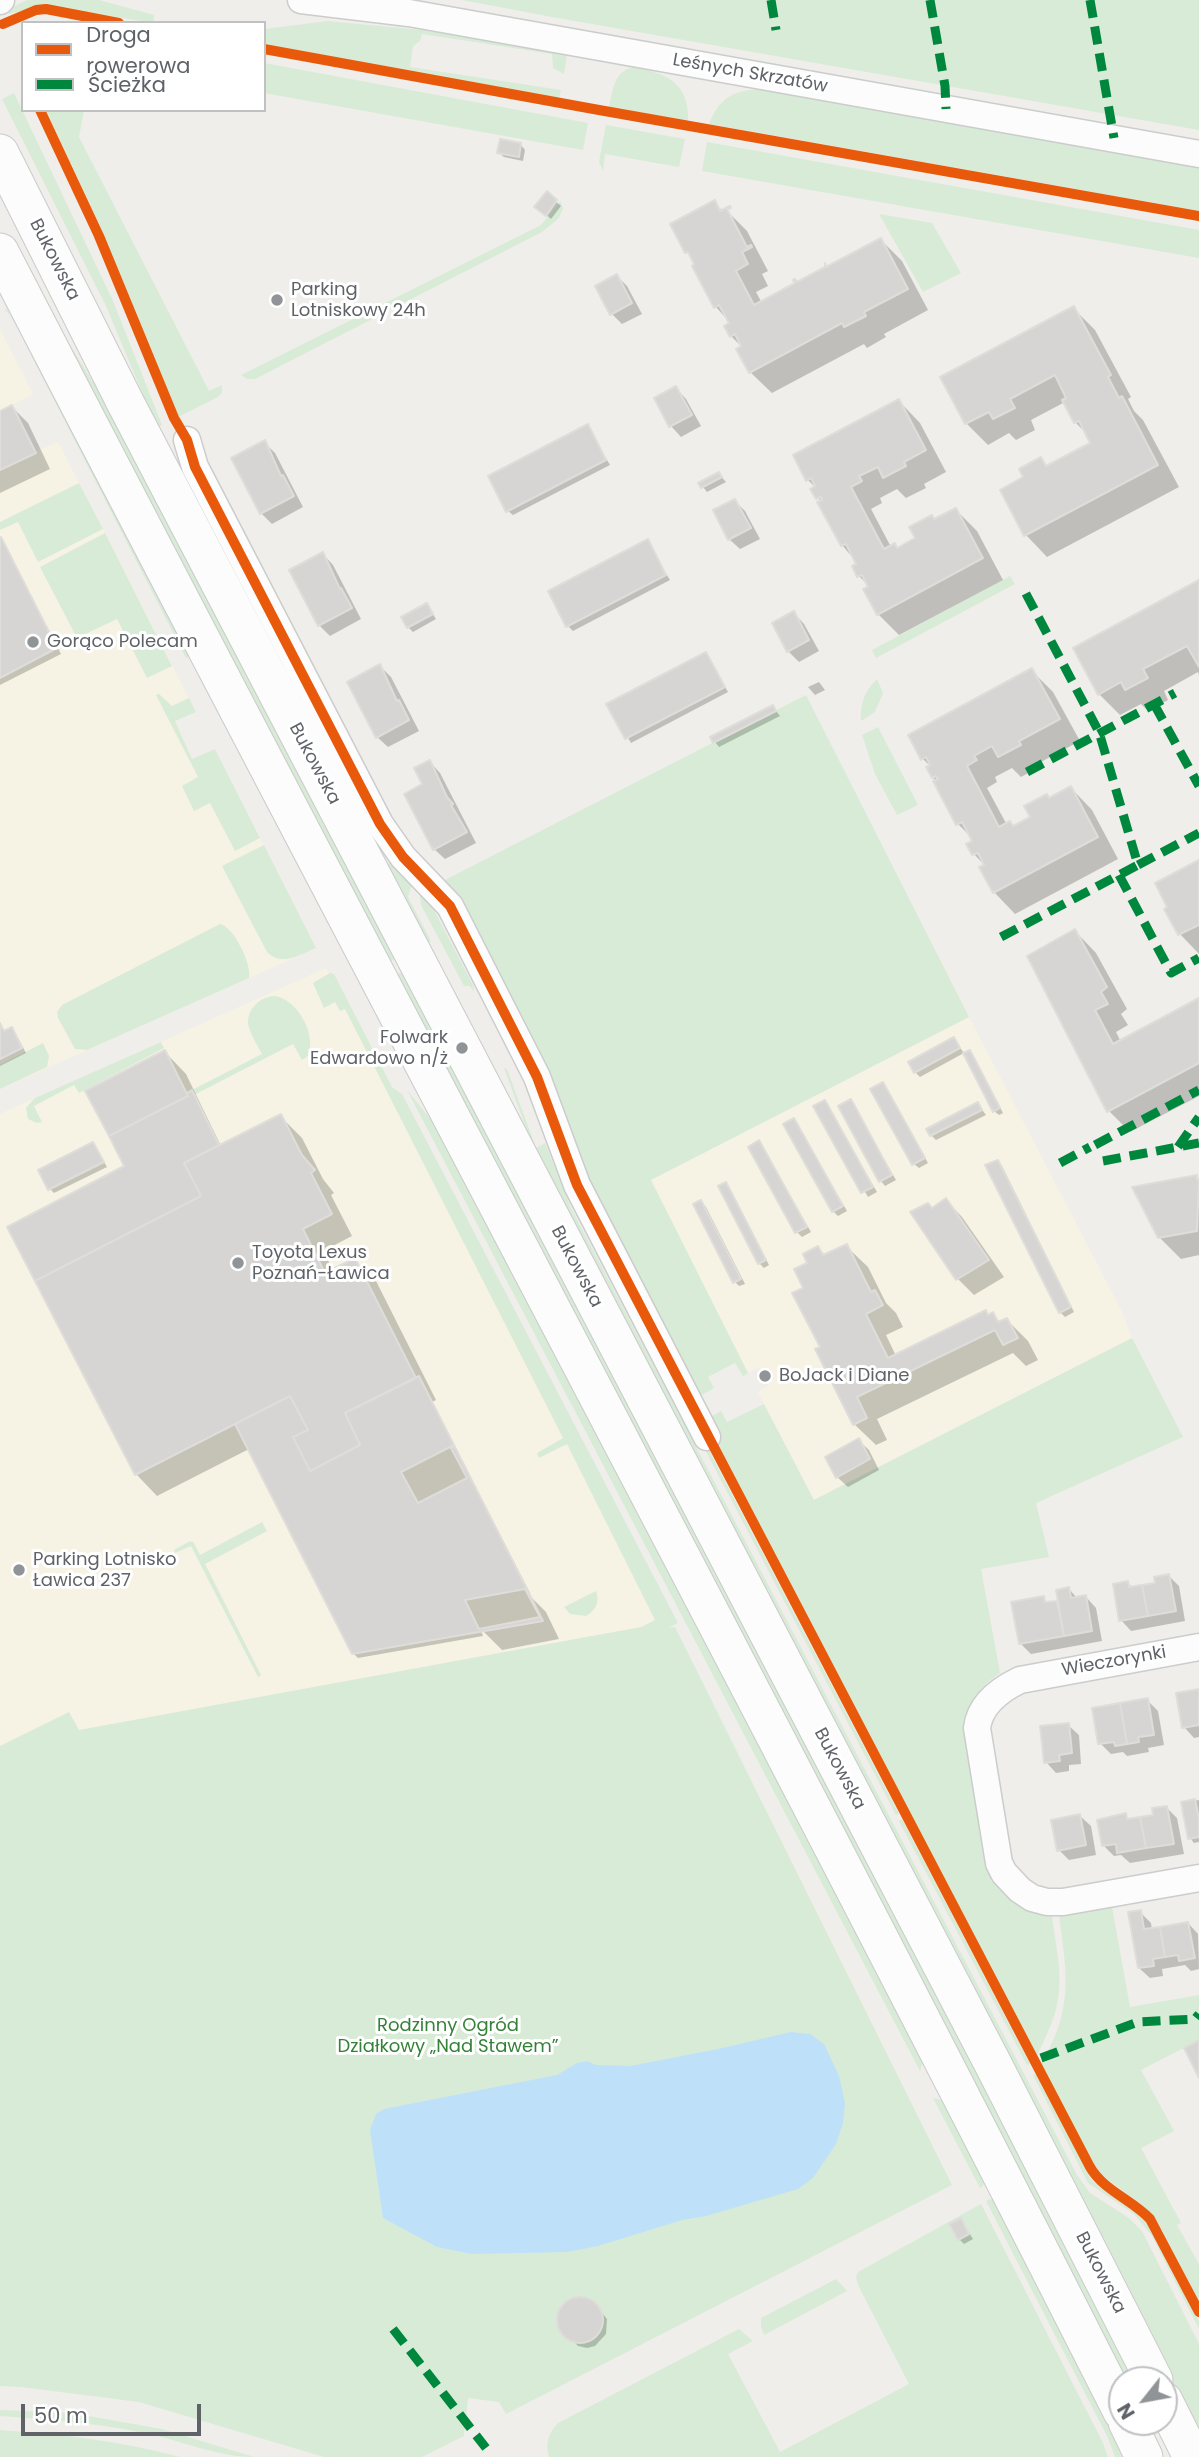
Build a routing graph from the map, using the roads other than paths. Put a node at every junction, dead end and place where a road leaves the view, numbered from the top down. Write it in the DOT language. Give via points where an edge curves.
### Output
graph roads {
  1 [pos="301,0"];
  2 [pos="0,153"];
  3 [pos="1199,153"];
  4 [pos="0,252"];
  5 [pos="187,440"];
  6 [pos="707,1437"];
  7 [pos="1199,1647"];
  8 [pos="1199,1878"];
  9 [pos="1147,2366"];
  10 [pos="1108,2384"];
  11 [pos="1178,2429"];
  12 [pos="1134,2436"];
  13 [pos="1144,2457"];
  14 [pos="1192,2457"];
  1 -- 3 [label="street, Leśnych Skrzatów" via="409,13"];
  2 -- 9 [label="main road, Bukowska" via="125,402"];
  4 -- 10 [label="main road"];
  5 -- 6 [label="street" via="195,467 380,824 403,857 450,906 537,1077 577,1185"];
  7 -- 8 [label="street, Wieczorynki" via="1029,1677 992,1698 978,1721 977,1735 999,1863 1032,1898 1063,1902"];
  11 -- 14 [label="main road"];
  12 -- 13 [label="main road"];
}
